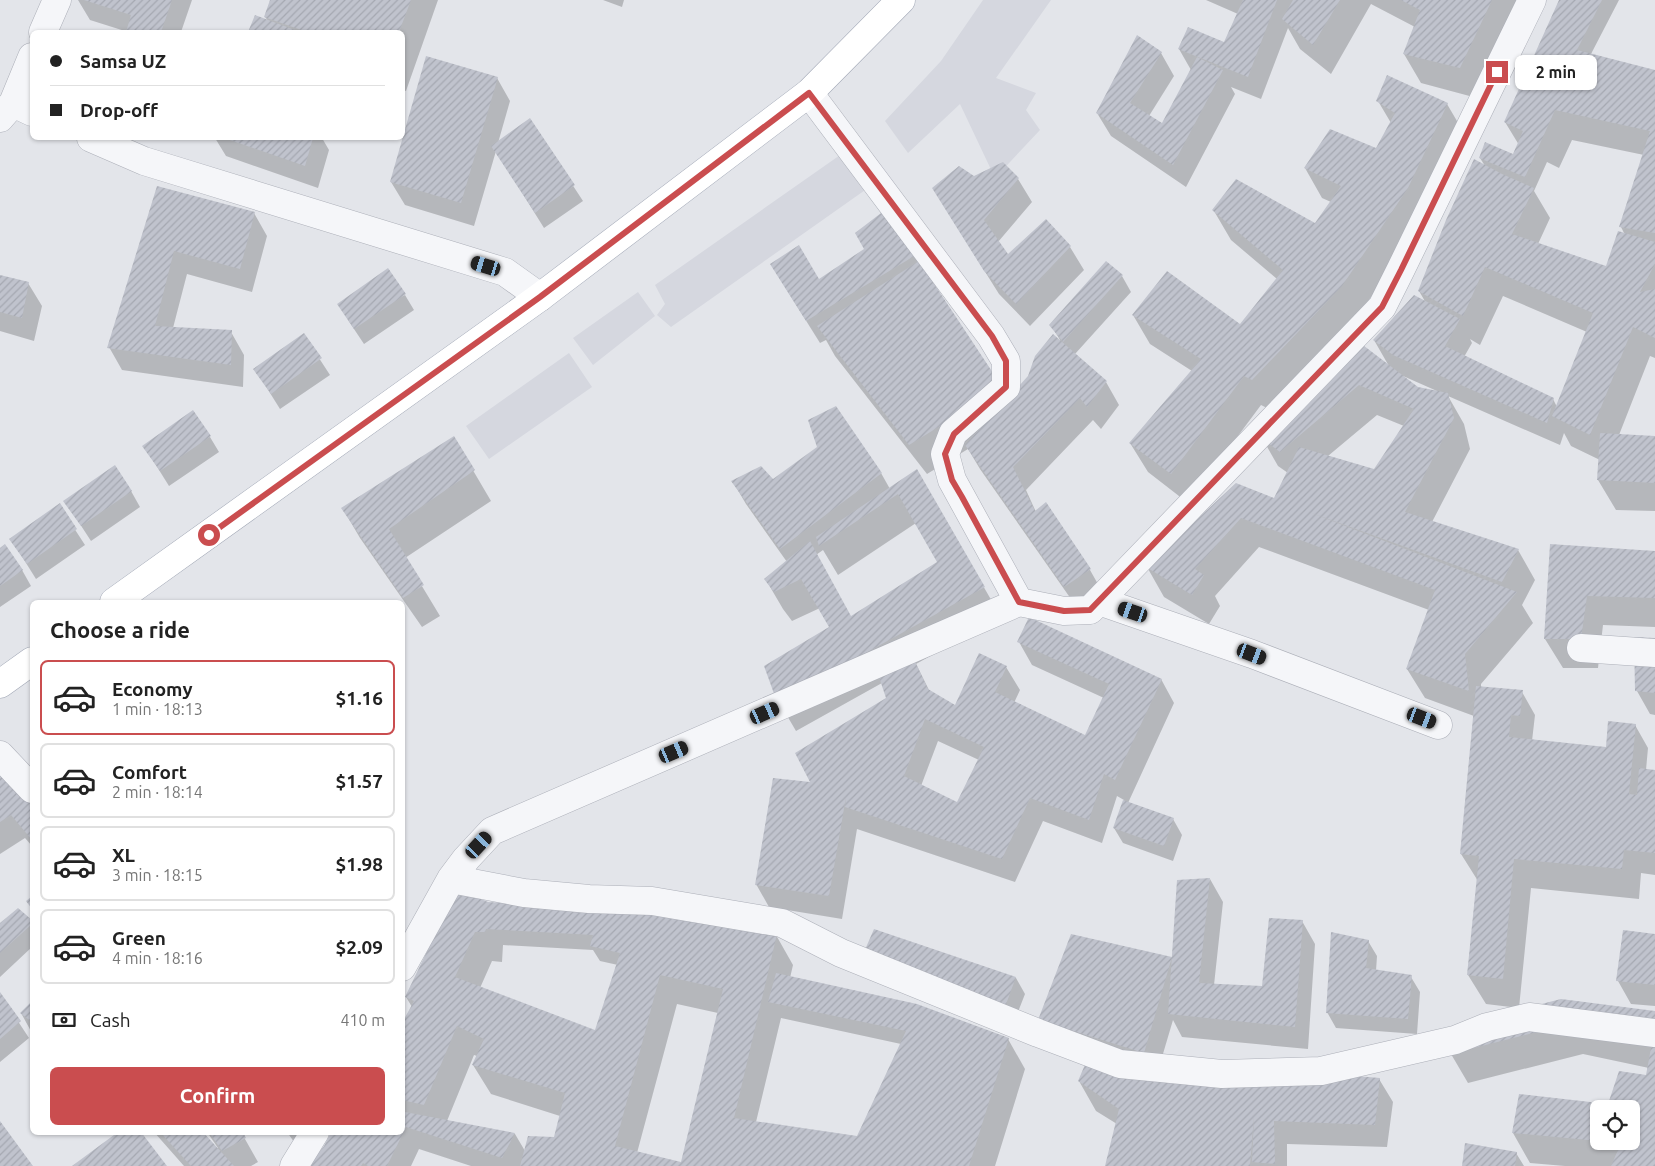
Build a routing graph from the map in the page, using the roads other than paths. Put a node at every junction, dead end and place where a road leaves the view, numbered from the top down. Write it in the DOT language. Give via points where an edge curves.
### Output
graph roads {
  1 [pos="57,0"];
  2 [pos="901,0"];
  3 [pos="1532,0"];
  4 [pos="44,30"];
  5 [pos="30,63"];
  6 [pos="809,93"];
  7 [pos="15,111"];
  8 [pos="96,140"];
  9 [pos="540,297"];
  10 [pos="117,600"];
  11 [pos="1099,601"];
  12 [pos="1019,602"];
  13 [pos="1581,648"];
  14 [pos="1655,653"];
  15 [pos="30,662"];
  16 [pos="0,684"];
  17 [pos="1438,725"];
  18 [pos="0,755"];
  19 [pos="30,788"];
  20 [pos="451,879"];
  21 [pos="405,962"];
  22 [pos="1655,1033"];
  23 [pos="313,1135"];
  24 [pos="294,1166"];
  1 -- 4 [label="street"];
  2 -- 6 [label="main road"];
  3 -- 11 [label="street" via="1382,307"];
  5 -- 7 [label="street"];
  6 -- 9 [label="main road"];
  6 -- 12 [label="street" via="992,336 1006,361 1006,387 954,434 945,454 952,480"];
  8 -- 9 [label="street" via="144,161 504,272"];
  9 -- 10 [label="main road"];
  11 -- 12 [label="street" via="1090,610 1064,611"];
  11 -- 17 [label="street" via="1252,654"];
  12 -- 20 [label="street" via="492,832"];
  13 -- 14 [label="street"];
  15 -- 16 [label="main road"];
  18 -- 19 [label="street"];
  20 -- 21 [label="street"];
  20 -- 22 [label="street" via="524,893 652,901 782,923 841,953 1120,1064 1222,1074 1320,1071 1455,1040 1487,1027 1529,1017"];
  23 -- 24 [label="street"];
}
